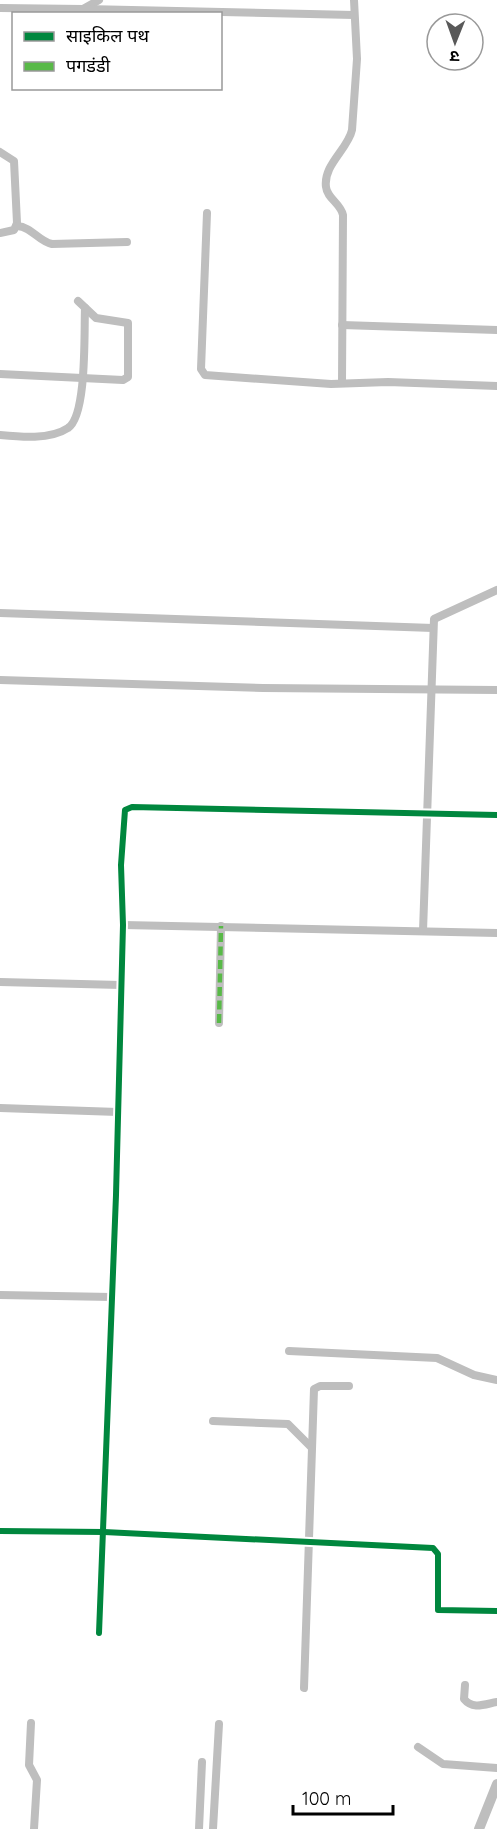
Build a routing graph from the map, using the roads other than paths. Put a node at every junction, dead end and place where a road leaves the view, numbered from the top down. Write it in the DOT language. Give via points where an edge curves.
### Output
graph roads {
  1 [pos="99,0"];
  2 [pos="354,0"];
  3 [pos="0,8"];
  4 [pos="86,9"];
  5 [pos="220,12"];
  6 [pos="222,12"];
  7 [pos="354,15"];
  8 [pos="0,152"];
  9 [pos="207,213"];
  10 [pos="16,226"];
  11 [pos="0,233"];
  12 [pos="127,243"];
  13 [pos="342,325"];
  14 [pos="497,330"];
  15 [pos="0,374"];
  16 [pos="82,379"];
  17 [pos="342,383"];
  18 [pos="497,386"];
  19 [pos="0,435"];
  20 [pos="497,590"];
  21 [pos="0,613"];
  22 [pos="433,628"];
  23 [pos="0,680"];
  24 [pos="430,690"];
  25 [pos="497,690"];
  26 [pos="426,811"];
  27 [pos="497,815"];
  28 [pos="123,925"];
  29 [pos="221,926"];
  30 [pos="423,931"];
  31 [pos="497,933"];
  32 [pos="0,982"];
  33 [pos="121,985"];
  34 [pos="219,1023"];
  35 [pos="0,1108"];
  36 [pos="118,1112"];
  37 [pos="0,1295"];
  38 [pos="112,1297"];
  39 [pos="289,1351"];
  40 [pos="497,1380"];
  41 [pos="349,1386"];
  42 [pos="213,1421"];
  43 [pos="311,1447"];
  44 [pos="0,1531"];
  45 [pos="104,1532"];
  46 [pos="310,1543"];
  47 [pos="497,1602"];
  48 [pos="497,1611"];
  49 [pos="99,1633"];
  50 [pos="465,1685"];
  51 [pos="304,1688"];
  52 [pos="497,1702"];
  53 [pos="31,1724"];
  54 [pos="219,1724"];
  55 [pos="418,1747"];
  56 [pos="202,1762"];
  57 [pos="497,1768"];
  58 [pos="497,1784"];
  59 [pos="34,1829"];
  60 [pos="199,1829"];
  61 [pos="213,1829"];
  62 [pos="479,1829"];
  1 -- 4 [label="street"];
  2 -- 7 [label="street"];
  3 -- 4 [label="street"];
  4 -- 5 [label="street"];
  6 -- 7 [label="street"];
  7 -- 13 [label="street" via="356,79 352,130 330,167 326,183 343,215"];
  8 -- 10 [label="street" via="14,159"];
  9 -- 17 [label="street" via="203,374"];
  10 -- 11 [label="street"];
  10 -- 12 [label="street" via="29,229 52,244"];
  13 -- 14 [label="street"];
  13 -- 17 [label="street"];
  15 -- 16 [label="street"];
  16 -- 16 [label="street" via="123,380 130,372 128,323 96,318 81,305"];
  16 -- 19 [label="street" via="78,418 67,429 40,436"];
  17 -- 18 [label="street"];
  20 -- 22 [label="street" via="435,617"];
  21 -- 22 [label="street"];
  22 -- 24 [label="street"];
  23 -- 24 [label="street"];
  24 -- 25 [label="street"];
  24 -- 26 [label="street"];
  26 -- 27 [label="street"];
  26 -- 28 [label="street" via="127,808 121,865"];
  26 -- 30 [label="street"];
  28 -- 29 [label="street"];
  28 -- 33 [label="street"];
  29 -- 30 [label="street"];
  29 -- 34 [label="street"];
  30 -- 31 [label="street"];
  32 -- 33 [label="street"];
  33 -- 36 [label="street"];
  35 -- 36 [label="street"];
  36 -- 38 [label="street"];
  37 -- 38 [label="street"];
  38 -- 45 [label="street"];
  39 -- 40 [label="street" via="437,1358 474,1375"];
  41 -- 43 [label="street" via="315,1388"];
  42 -- 43 [label="street" via="288,1424"];
  43 -- 46 [label="street"];
  44 -- 45 [label="street"];
  45 -- 46 [label="street"];
  45 -- 49 [label="street"];
  46 -- 48 [label="street" via="434,1548 438,1554 438,1610"];
  46 -- 51 [label="street"];
  47 -- 48 [label="street"];
  50 -- 52 [label="street" via="464,1699 469,1704"];
  53 -- 59 [label="street" via="29,1765 37,1780"];
  54 -- 61 [label="street"];
  55 -- 57 [label="street" via="443,1764"];
  56 -- 60 [label="street"];
  58 -- 62 [label="street"];
}
